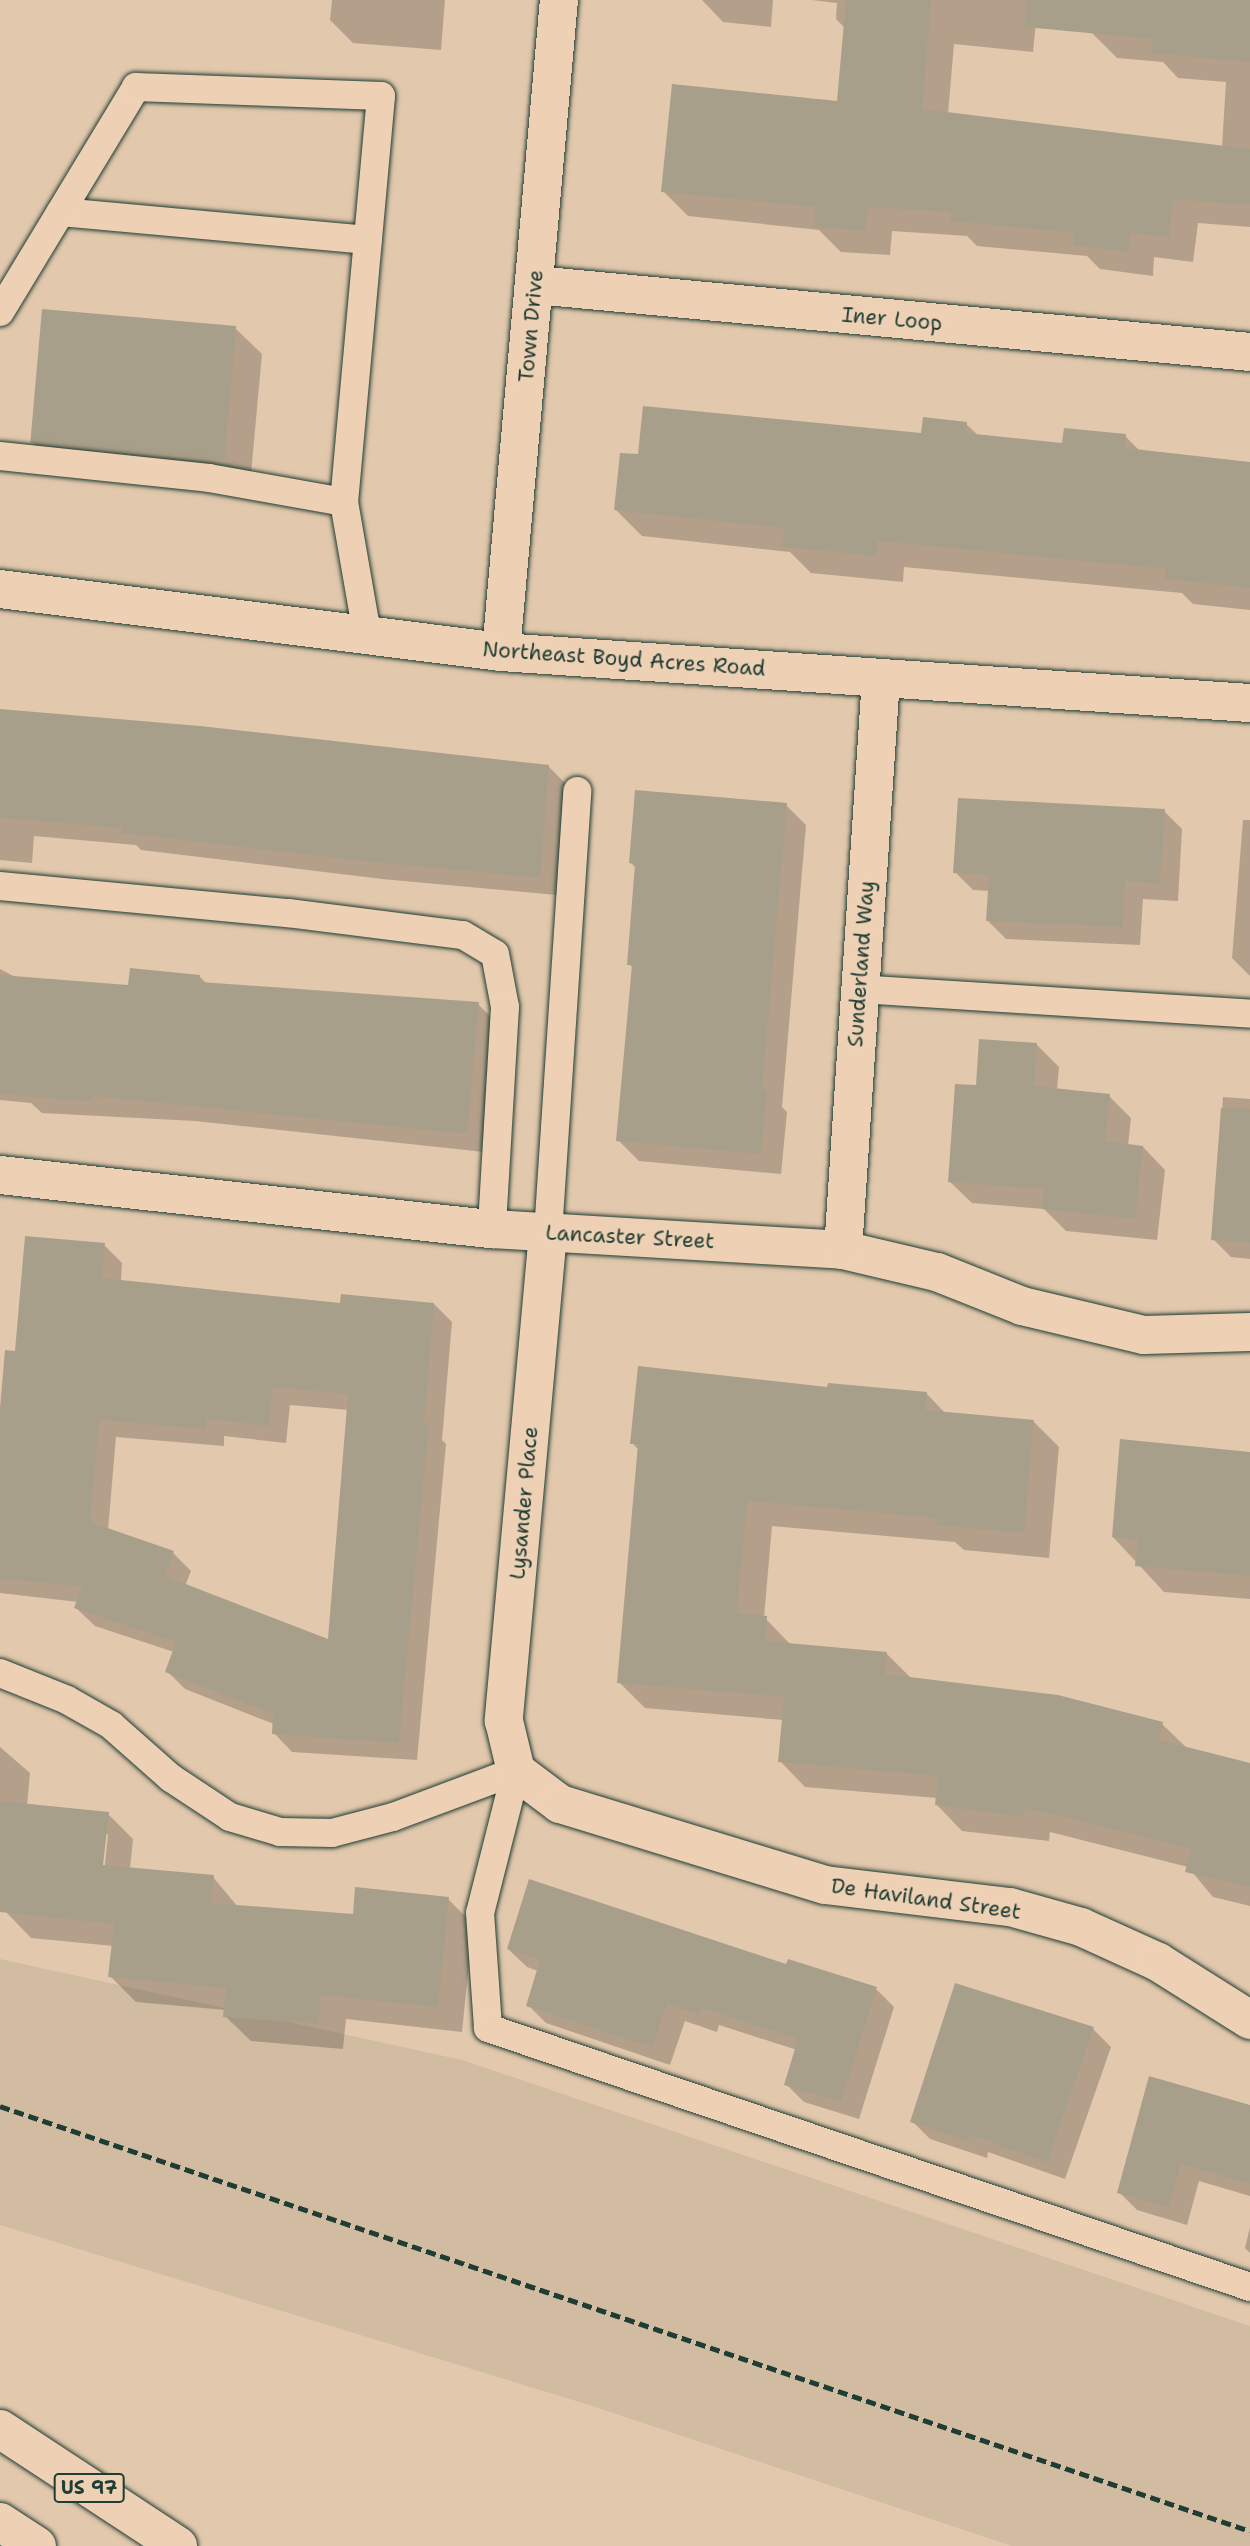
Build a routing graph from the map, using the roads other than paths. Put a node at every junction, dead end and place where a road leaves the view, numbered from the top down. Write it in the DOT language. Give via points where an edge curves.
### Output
graph roads {
  1 [pos="559,0"];
  2 [pos="61,212"];
  3 [pos="368,240"];
  4 [pos="535,285"];
  5 [pos="0,312"];
  6 [pos="1250,352"];
  7 [pos="0,456"];
  8 [pos="344,502"];
  9 [pos="0,589"];
  10 [pos="367,634"];
  11 [pos="501,652"];
  12 [pos="881,678"];
  13 [pos="1250,703"];
  14 [pos="577,791"];
  15 [pos="0,886"];
  16 [pos="858,989"];
  17 [pos="1250,1014"];
  18 [pos="0,1175"];
  19 [pos="492,1229"];
  20 [pos="548,1233"];
  21 [pos="843,1250"];
  22 [pos="1250,1332"];
  23 [pos="0,1673"];
  24 [pos="516,1771"];
  25 [pos="1250,2020"];
  26 [pos="1250,2287"];
  27 [pos="0,2429"];
  28 [pos="0,2522"];
  29 [pos="37,2546"];
  30 [pos="178,2546"];
  1 -- 4 [label="main road, Town Drive"];
  2 -- 3 [label="lane"];
  2 -- 3 [label="lane" via="136,87 381,96"];
  2 -- 5 [label="lane"];
  3 -- 8 [label="lane"];
  4 -- 6 [label="main road, Iner Loop"];
  4 -- 11 [label="main road, Town Drive"];
  7 -- 8 [label="lane" via="209,478"];
  8 -- 10 [label="lane"];
  9 -- 10 [label="main road, Northeast Boyd Acres Road"];
  10 -- 11 [label="main road, Northeast Boyd Acres Road"];
  11 -- 12 [label="main road, Northeast Boyd Acres Road"];
  12 -- 13 [label="main road, Northeast Boyd Acres Road"];
  12 -- 16 [label="main road, Sunderland Way"];
  14 -- 20 [label="lane"];
  15 -- 19 [label="lane" via="463,935 495,954 505,1007"];
  16 -- 17 [label="lane"];
  16 -- 21 [label="main road, Sunderland Way"];
  18 -- 19 [label="main road, Lancaster Street"];
  19 -- 20 [label="main road, Lancaster Street"];
  20 -- 21 [label="main road, Lancaster Street"];
  20 -- 24 [label="main road, Lysander Place" via="504,1721"];
  21 -- 22 [label="main road, Lancaster Street" via="937,1272 1022,1306 1144,1335"];
  23 -- 24 [label="lane" via="67,1700 111,1725 171,1778 230,1817 280,1832 332,1833 393,1817"];
  24 -- 25 [label="main road, De Haviland Street" via="560,1804 825,1885 1010,1907 1081,1927 1158,1962"];
  24 -- 26 [label="lane" via="480,1913 488,2028"];
  27 -- 30 [label="main road, US 97"];
  28 -- 29 [label="main road"];
}
